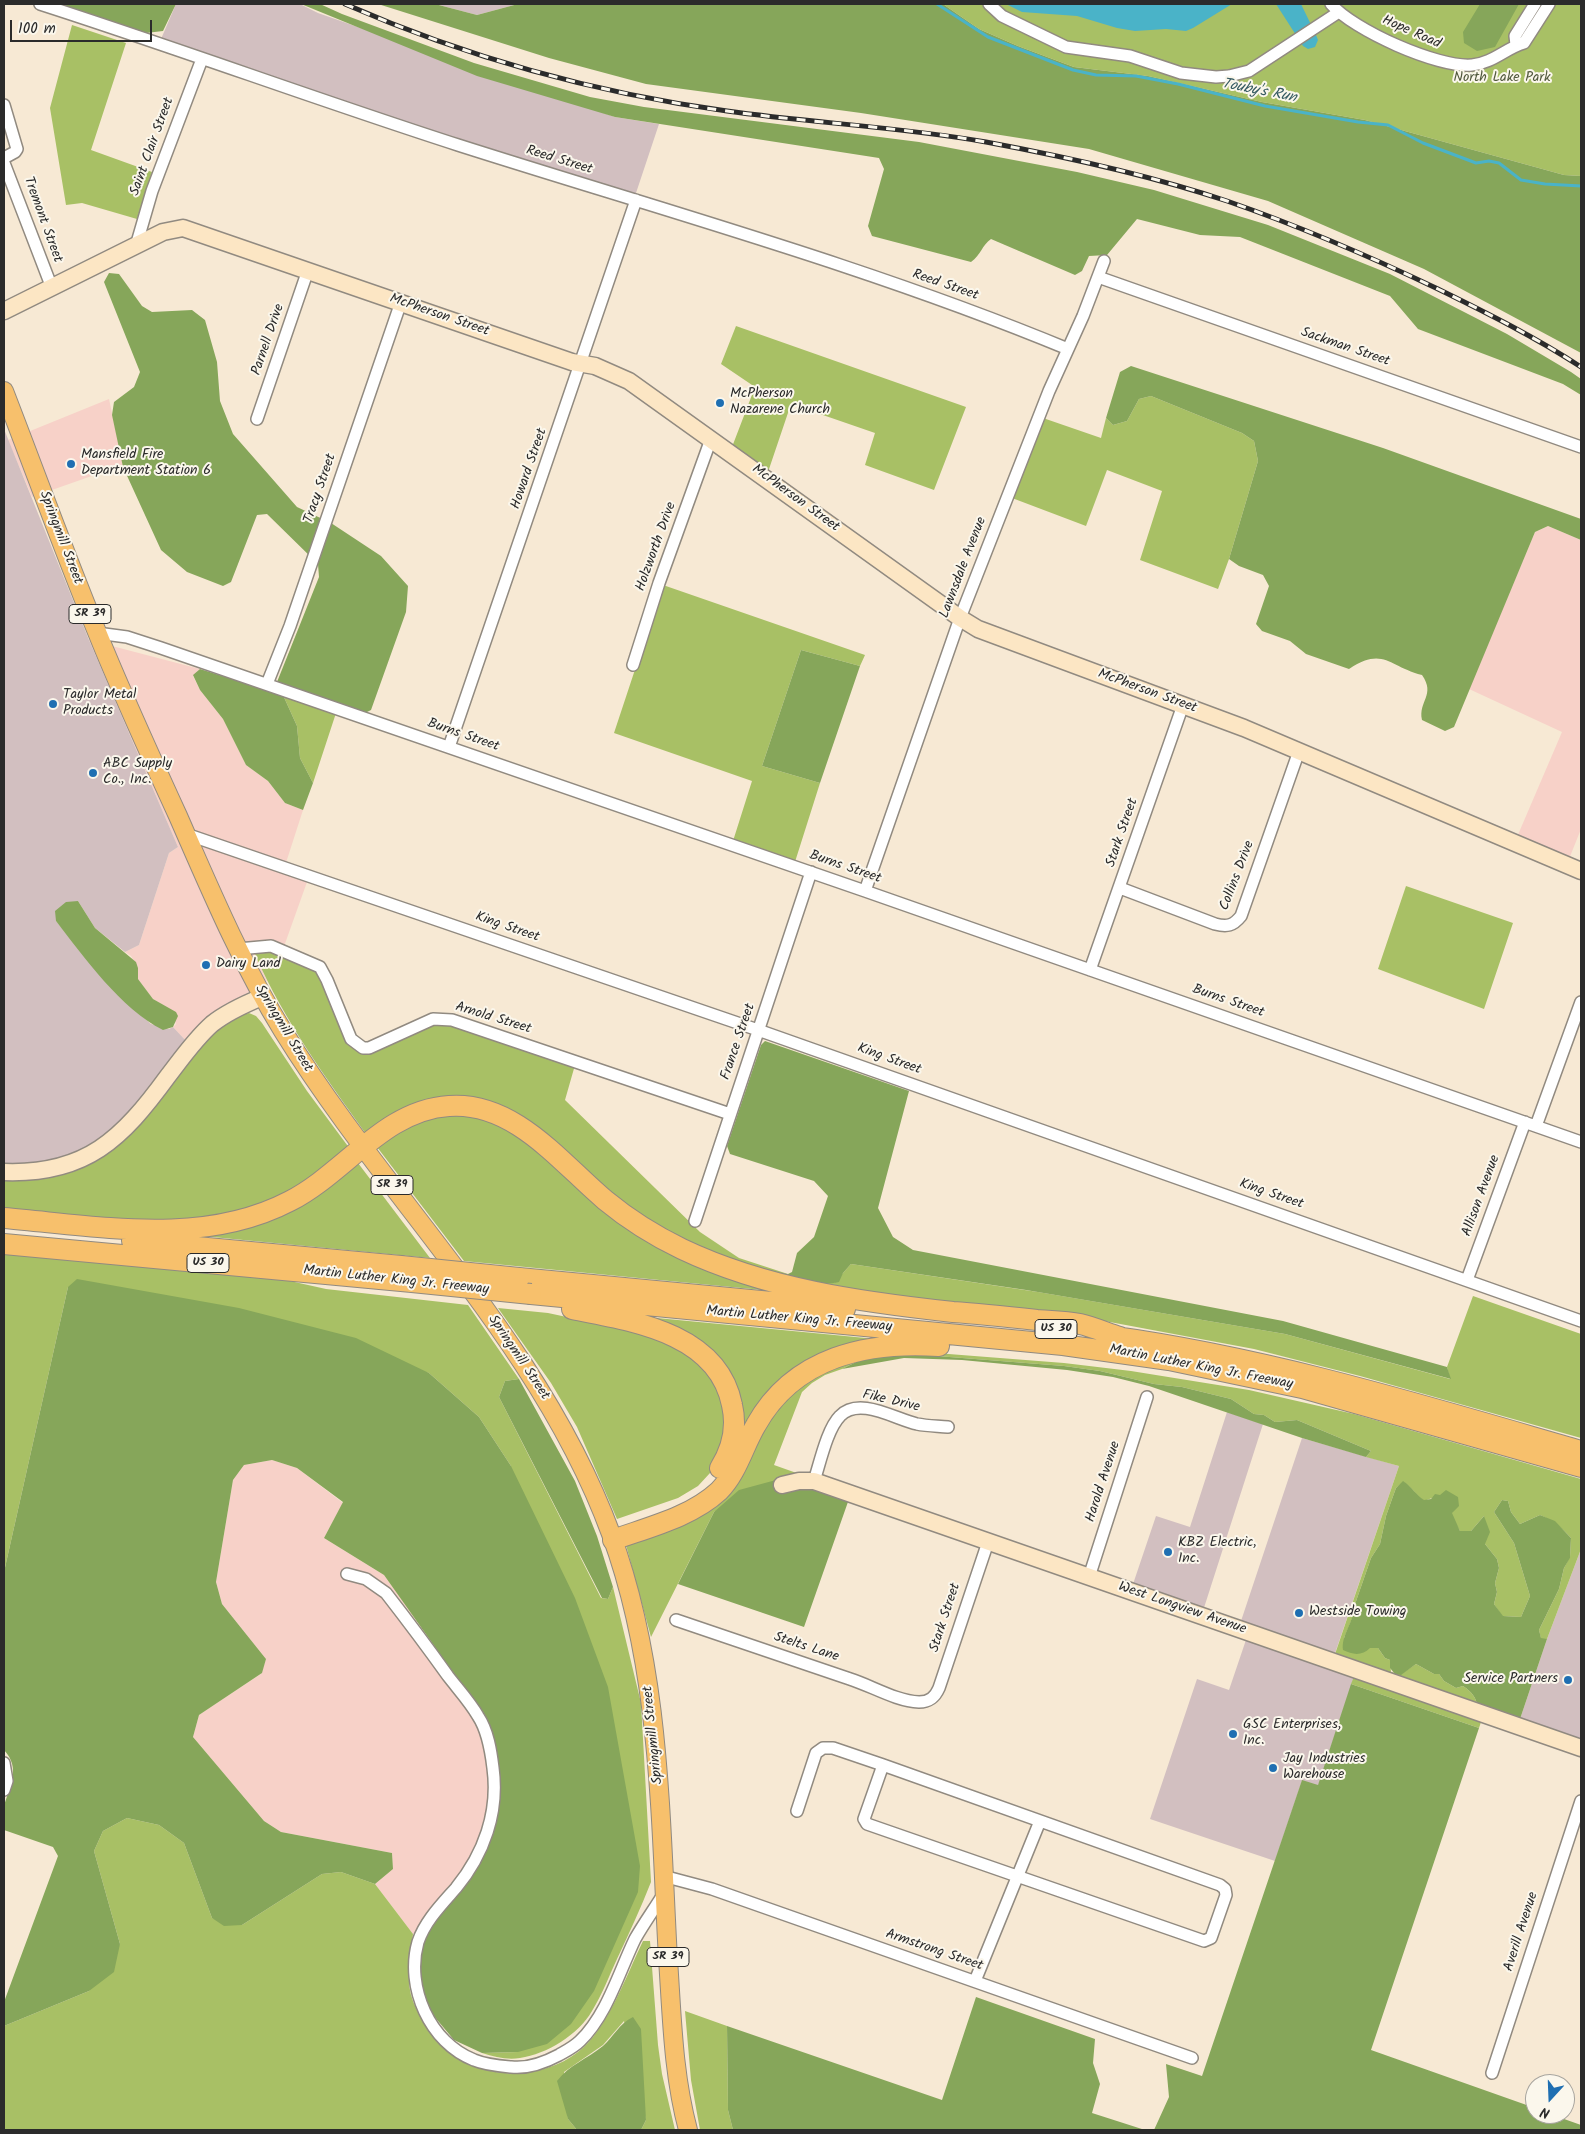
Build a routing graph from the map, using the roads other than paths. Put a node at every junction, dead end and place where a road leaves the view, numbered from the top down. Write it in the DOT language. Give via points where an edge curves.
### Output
graph roads {
  1 [pos="40,4"];
  2 [pos="989,4"];
  3 [pos="1535,4"];
  4 [pos="1549,4"];
  5 [pos="1335,8"];
  6 [pos="1516,45"];
  7 [pos="202,59"];
  8 [pos="4,105"];
  9 [pos="4,158"];
  10 [pos="4,163"];
  11 [pos="636,200"];
  12 [pos="136,246"];
  13 [pos="1104,261"];
  14 [pos="308,270"];
  15 [pos="1098,277"];
  16 [pos="52,288"];
  17 [pos="401,302"];
  18 [pos="4,311"];
  19 [pos="1068,348"];
  20 [pos="581,364"];
  21 [pos="4,391"];
  22 [pos="258,419"];
  23 [pos="711,439"];
  24 [pos="1581,447"];
  25 [pos="960,618"];
  26 [pos="97,633"];
  27 [pos="633,665"];
  28 [pos="266,684"];
  29 [pos="1183,705"];
  30 [pos="449,747"];
  31 [pos="1299,751"];
  32 [pos="186,834"];
  33 [pos="1581,871"];
  34 [pos="811,872"];
  35 [pos="1120,888"];
  36 [pos="865,891"];
  37 [pos="238,948"];
  38 [pos="1090,970"];
  39 [pos="262,996"];
  40 [pos="1581,1002"];
  41 [pos="758,1030"];
  42 [pos="730,1114"];
  43 [pos="1524,1122"];
  44 [pos="1536,1126"];
  45 [pos="1581,1142"];
  46 [pos="364,1147"];
  47 [pos="4,1172"];
  48 [pos="4,1218"];
  49 [pos="695,1221"];
  50 [pos="4,1229"];
  51 [pos="4,1244"];
  52 [pos="410,1280"];
  53 [pos="1467,1280"];
  54 [pos="533,1298"];
  55 [pos="1581,1320"];
  56 [pos="1120,1338"];
  57 [pos="1302,1388"];
  58 [pos="1148,1397"];
  59 [pos="948,1427"];
  60 [pos="1581,1451"];
  61 [pos="1581,1467"];
  62 [pos="814,1481"];
  63 [pos="782,1486"];
  64 [pos="611,1534"];
  65 [pos="988,1542"];
  66 [pos="347,1574"];
  67 [pos="1089,1577"];
  68 [pos="676,1620"];
  69 [pos="928,1701"];
  70 [pos="1581,1748"];
  71 [pos="4,1762"];
  72 [pos="883,1765"];
  73 [pos="4,1790"];
  74 [pos="1581,1801"];
  75 [pos="797,1811"];
  76 [pos="1040,1821"];
  77 [pos="1017,1876"];
  78 [pos="664,1885"];
  79 [pos="975,1980"];
  80 [pos="1192,2058"];
  81 [pos="1492,2073"];
  82 [pos="688,2130"];
  1 -- 7 [label="street, Reed Street"];
  2 -- 5 [label="street" via="1002,16 1066,47 1130,56 1164,68 1216,77 1241,74 1261,64 1322,22"];
  3 -- 6 [label="street" via="1515,36"];
  4 -- 6 [label="street, Hope Road" via="1524,43"];
  5 -- 6 [label="street, Hope Road" via="1394,44 1439,62 1474,65 1498,57"];
  7 -- 11 [label="street, Reed Street"];
  7 -- 12 [label="street, Saint Clair Street" via="152,191"];
  8 -- 9 [label="street" via="17,149"];
  10 -- 16 [label="street, Tremont Street"];
  11 -- 19 [label="street, Reed Street" via="895,284"];
  11 -- 20 [label="street, Howard Street"];
  12 -- 14 [label="street, McPherson Street" via="163,232 183,228"];
  12 -- 16 [label="street, McPherson Street"];
  13 -- 15 [label="street, Lawnsdale Avenue"];
  14 -- 17 [label="street, McPherson Street"];
  14 -- 22 [label="street, Parnell Drive"];
  15 -- 19 [label="street, Lawnsdale Avenue"];
  15 -- 24 [label="street, Sackman Street"];
  16 -- 18 [label="street, McPherson Street"];
  17 -- 20 [label="street, McPherson Street"];
  17 -- 28 [label="street, Tracy Street" via="290,626"];
  19 -- 25 [label="street, Lawnsdale Avenue"];
  20 -- 23 [label="street, McPherson Street" via="621,376"];
  20 -- 30 [label="street, Howard Street"];
  21 -- 26 [label="main road, Springmill Street / SR 39"];
  23 -- 25 [label="street, McPherson Street"];
  23 -- 27 [label="street, Holzworth Drive"];
  25 -- 29 [label="street, McPherson Street" via="978,629"];
  25 -- 36 [label="street, Lawnsdale Avenue"];
  26 -- 28 [label="street, Burns Street" via="134,639"];
  26 -- 32 [label="main road, Springmill Street / SR 39"];
  28 -- 30 [label="street, Burns Street"];
  29 -- 31 [label="street, McPherson Street"];
  29 -- 35 [label="street, Stark Street"];
  30 -- 34 [label="street, Burns Street"];
  31 -- 33 [label="street, McPherson Street"];
  31 -- 35 [label="street, Collins Drive" via="1241,916 1233,924 1214,924"];
  32 -- 37 [label="main road, Springmill Street / SR 39"];
  32 -- 41 [label="street, King Street"];
  34 -- 36 [label="street, Burns Street"];
  34 -- 41 [label="street, France Street"];
  35 -- 38 [label="street, Stark Street"];
  36 -- 38 [label="street, Burns Street"];
  37 -- 39 [label="main road, Springmill Street / SR 39"];
  37 -- 42 [label="street, Arnold Street" via="271,946 320,967 348,1032 354,1043 363,1048 433,1019 452,1020"];
  38 -- 43 [label="street, Burns Street"];
  39 -- 46 [label="main road, Springmill Street / SR 39" via="312,1077"];
  39 -- 47 [label="street" via="212,1024 188,1050 143,1111 107,1144 82,1159 55,1168"];
  40 -- 44 [label="street"];
  41 -- 42 [label="street, France Street"];
  41 -- 53 [label="street, King Street"];
  42 -- 49 [label="street, France Street"];
  43 -- 44 [label="street, Burns Street"];
  43 -- 53 [label="street, Allison Avenue"];
  44 -- 45 [label="street, Burns Street"];
  46 -- 48 [label="highway" via="294,1199 258,1215 222,1225 150,1229"];
  46 -- 56 [label="highway" via="402,1120 430,1109 470,1106 491,1110 519,1125 608,1202 634,1220 680,1248 721,1265 785,1285 860,1301 1080,1324"];
  46 -- 64 [label="main road, Springmill Street / SR 39" via="532,1376 572,1446"];
  50 -- 52 [label="highway, Martin Luther King Jr. Freeway / US 30"];
  51 -- 52 [label="highway, Martin Luther King Jr. Freeway / US 30"];
  52 -- 54 [label="highway, Martin Luther King Jr. Freeway / US 30, bridge"];
  52 -- 56 [label="highway, Martin Luther King Jr. Freeway / US 30, bridge" via="519,1278 1038,1327"];
  53 -- 55 [label="street, King Street"];
  54 -- 57 [label="highway, Martin Luther King Jr. Freeway / US 30" via="1090,1348 1216,1368"];
  54 -- 64 [label="highway" via="631,1322 671,1336 701,1352 713,1363 730,1395 734,1416 731,1444 724,1462 709,1483 689,1498"];
  56 -- 60 [label="highway, Martin Luther King Jr. Freeway / US 30" via="1220,1354 1300,1372"];
  57 -- 61 [label="highway, Martin Luther King Jr. Freeway / US 30"];
  57 -- 64 [label="highway" via="1261,1386 1174,1369 1101,1360 969,1348 900,1345 855,1351 822,1363 781,1392 756,1424 730,1478 709,1499 684,1514"];
  58 -- 67 [label="street, Harold Avenue"];
  59 -- 62 [label="street, Fike Drive" via="916,1424 866,1409 847,1411 835,1423"];
  62 -- 63 [label="street, West Longview Avenue"];
  62 -- 65 [label="street, West Longview Avenue"];
  64 -- 78 [label="main road, Springmill Street / SR 39" via="634,1614 652,1702"];
  65 -- 67 [label="street, West Longview Avenue"];
  65 -- 69 [label="street, Stark Street" via="939,1688"];
  66 -- 78 [label="street" via="366,1579 386,1592 479,1717 488,1744 494,1789 490,1826 469,1871 429,1920 416,1953 419,2000 441,2035 458,2051 489,2064 533,2066 565,2051 578,2042 598,2018"];
  67 -- 70 [label="street, West Longview Avenue"];
  68 -- 69 [label="street, Stelts Lane" via="898,1697"];
  71 -- 73 [label="street" via="7,1781"];
  72 -- 75 [label="street" via="833,1748 823,1748 813,1760"];
  72 -- 76 [label="street"];
  72 -- 77 [label="street" via="865,1822"];
  74 -- 81 [label="street, Averill Avenue"];
  76 -- 77 [label="street"];
  76 -- 77 [label="street" via="1220,1885 1226,1895 1211,1938 1204,1941"];
  77 -- 79 [label="street"];
  78 -- 79 [label="street, Armstrong Street" via="712,1889"];
  78 -- 82 [label="main road, Springmill Street / SR 39" via="674,2056"];
  79 -- 80 [label="street, Armstrong Street"];
}
